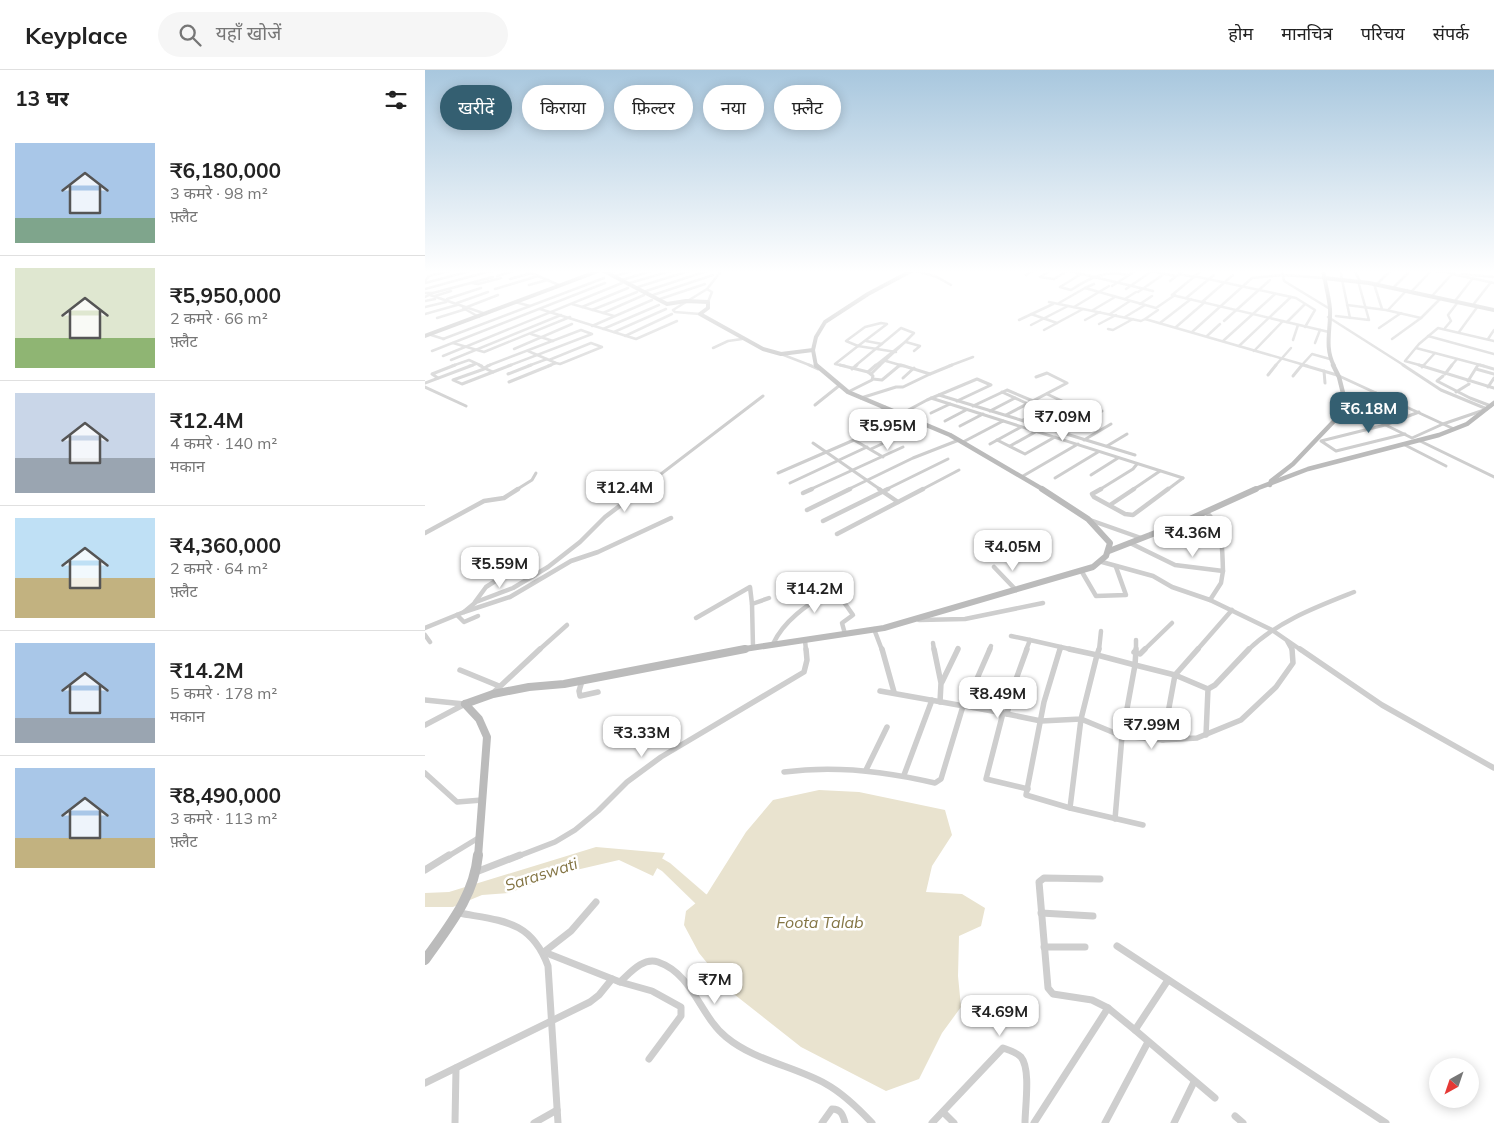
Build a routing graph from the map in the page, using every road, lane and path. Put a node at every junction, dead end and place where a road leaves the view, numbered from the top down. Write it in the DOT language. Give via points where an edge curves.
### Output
graph roads {
  1 [pos="471,319"];
  2 [pos="495,319"];
  3 [pos="514,319"];
  4 [pos="533,319"];
  5 [pos="551,319"];
  6 [pos="565,319"];
  7 [pos="575,319"];
  8 [pos="607,319"];
  9 [pos="626,319"];
  10 [pos="641,319"];
  11 [pos="661,319"];
  12 [pos="709,319"];
  13 [pos="830,319"];
  14 [pos="1041,319"];
  15 [pos="1046,319"];
  16 [pos="1064,319"];
  17 [pos="1108,319"];
  18 [pos="1133,319"];
  19 [pos="1145,319"];
  20 [pos="1165,319"];
  21 [pos="1185,319"];
  22 [pos="1206,319"];
  23 [pos="1246,319"];
  24 [pos="1267,319"];
  25 [pos="1274,319"];
  26 [pos="1288,319"];
  27 [pos="1310,319"];
  28 [pos="1329,319"];
  29 [pos="1337,319"];
  30 [pos="1392,319"];
  31 [pos="1419,319"];
  32 [pos="1450,319"];
  33 [pos="1468,319"];
  34 [pos="677,320"];
  35 [pos="507,322"];
  36 [pos="1285,322"];
  37 [pos="1057,323"];
  38 [pos="1160,323"];
  39 [pos="572,324"];
  40 [pos="1099,324"];
  41 [pos="1220,324"];
  42 [pos="518,325"];
  43 [pos="1031,325"];
  44 [pos="1298,325"];
  45 [pos="592,326"];
  46 [pos="1176,327"];
  47 [pos="1305,327"];
  48 [pos="1379,328"];
  49 [pos="1445,328"];
  50 [pos="603,329"];
  51 [pos="1108,329"];
  52 [pos="1044,330"];
  53 [pos="1320,330"];
  54 [pos="1494,330"];
  55 [pos="425,332"];
  56 [pos="482,332"];
  57 [pos="614,332"];
  58 [pos="1192,332"];
  59 [pos="1329,332"];
  60 [pos="1459,332"];
  61 [pos="529,334"];
  62 [pos="430,335"];
  63 [pos="493,335"];
  64 [pos="625,336"];
  65 [pos="1207,336"];
  66 [pos="1428,336"];
  67 [pos="425,337"];
  68 [pos="541,337"];
  69 [pos="1392,338"];
  70 [pos="443,339"];
  71 [pos="743,339"];
  72 [pos="1488,339"];
  73 [pos="1293,340"];
  74 [pos="1494,340"];
  75 [pos="553,341"];
  76 [pos="866,341"];
  77 [pos="1223,341"];
  78 [pos="905,342"];
  79 [pos="454,343"];
  80 [pos="1315,343"];
  81 [pos="882,344"];
  82 [pos="860,345"];
  83 [pos="465,346"];
  84 [pos="1239,346"];
  85 [pos="713,348"];
  86 [pos="876,348"];
  87 [pos="1291,348"];
  88 [pos="1416,348"];
  89 [pos="514,349"];
  90 [pos="476,350"];
  91 [pos="813,350"];
  92 [pos="432,351"];
  93 [pos="528,351"];
  94 [pos="914,351"];
  95 [pos="1254,351"];
  96 [pos="894,352"];
  97 [pos="1435,353"];
  98 [pos="781,354"];
  99 [pos="1494,354"];
  100 [pos="538,355"];
  101 [pos="443,356"];
  102 [pos="973,357"];
  103 [pos="1330,358"];
  104 [pos="548,359"];
  105 [pos="1282,359"];
  106 [pos="1457,359"];
  107 [pos="451,360"];
  108 [pos="886,361"];
  109 [pos="556,363"];
  110 [pos="476,364"];
  111 [pos="900,364"];
  112 [pos="1302,365"];
  113 [pos="1478,365"];
  114 [pos="1422,367"];
  115 [pos="483,368"];
  116 [pos="914,368"];
  117 [pos="818,369"];
  118 [pos="852,369"];
  119 [pos="1476,369"];
  120 [pos="1494,369"];
  121 [pos="499,370"];
  122 [pos="1324,371"];
  123 [pos="493,372"];
  124 [pos="869,373"];
  125 [pos="508,374"];
  126 [pos="930,374"];
  127 [pos="1494,374"];
  128 [pos="1268,375"];
  129 [pos="1337,375"];
  130 [pos="1444,375"];
  131 [pos="1293,376"];
  132 [pos="1036,377"];
  133 [pos="438,378"];
  134 [pos="517,378"];
  135 [pos="903,378"];
  136 [pos="1494,378"];
  137 [pos="873,379"];
  138 [pos="425,382"];
  139 [pos="509,382"];
  140 [pos="1468,382"];
  141 [pos="1325,383"];
  142 [pos="1357,384"];
  143 [pos="425,387"];
  144 [pos="1488,387"];
  145 [pos="1349,388"];
  146 [pos="1494,388"];
  147 [pos="844,389"];
  148 [pos="1003,392"];
  149 [pos="1456,392"];
  150 [pos="1376,393"];
  151 [pos="1047,394"];
  152 [pos="939,395"];
  153 [pos="763,396"];
  154 [pos="861,398"];
  155 [pos="931,398"];
  156 [pos="1015,398"];
  157 [pos="957,401"];
  158 [pos="1033,401"];
  159 [pos="1061,401"];
  160 [pos="1396,402"];
  161 [pos="815,404"];
  162 [pos="949,404"];
  163 [pos="1028,404"];
  164 [pos="466,406"];
  165 [pos="973,406"];
  166 [pos="1490,406"];
  167 [pos="885,407"];
  168 [pos="966,409"];
  169 [pos="1077,409"];
  170 [pos="990,411"];
  171 [pos="1102,411"];
  172 [pos="1419,412"];
  173 [pos="1494,412"];
  174 [pos="931,413"];
  175 [pos="901,414"];
  176 [pos="983,414"];
  177 [pos="1363,414"];
  178 [pos="1006,415"];
  179 [pos="1094,416"];
  180 [pos="1011,417"];
  181 [pos="1343,419"];
  182 [pos="1023,420"];
  183 [pos="945,421"];
  184 [pos="1003,421"];
  185 [pos="1111,424"];
  186 [pos="1385,424"];
  187 [pos="1443,424"];
  188 [pos="960,426"];
  189 [pos="1044,426"];
  190 [pos="861,427"];
  191 [pos="1021,427"];
  192 [pos="1454,429"];
  193 [pos="1037,432"];
  194 [pos="1064,433"];
  195 [pos="1127,434"];
  196 [pos="1405,434"];
  197 [pos="897,437"];
  198 [pos="1055,437"];
  199 [pos="997,440"];
  200 [pos="1085,440"];
  201 [pos="1418,440"];
  202 [pos="961,441"];
  203 [pos="813,443"];
  204 [pos="990,444"];
  205 [pos="1077,444"];
  206 [pos="1403,444"];
  207 [pos="1010,446"];
  208 [pos="1107,446"];
  209 [pos="903,447"];
  210 [pos="869,448"];
  211 [pos="826,452"];
  212 [pos="1098,452"];
  213 [pos="883,456"];
  214 [pos="1135,456"];
  215 [pos="1118,458"];
  216 [pos="949,459"];
  217 [pos="838,460"];
  218 [pos="1137,464"];
  219 [pos="1446,466"];
  220 [pos="853,470"];
  221 [pos="959,470"];
  222 [pos="1160,471"];
  223 [pos="536,473"];
  224 [pos="778,473"];
  225 [pos="1091,475"];
  226 [pos="1023,476"];
  227 [pos="1494,477"];
  228 [pos="1055,478"];
  229 [pos="867,480"];
  230 [pos="790,483"];
  231 [pos="1270,485"];
  232 [pos="883,491"];
  233 [pos="803,493"];
  234 [pos="898,502"];
  235 [pos="1110,505"];
  236 [pos="807,510"];
  237 [pos="1206,512"];
  238 [pos="671,518"];
  239 [pos="1088,519"];
  240 [pos="823,521"];
  241 [pos="425,533"];
  242 [pos="837,534"];
  243 [pos="1141,538"];
  244 [pos="1130,543"];
  245 [pos="1109,551"];
  246 [pos="1103,562"];
  247 [pos="994,567"];
  248 [pos="1116,567"];
  249 [pos="514,569"];
  250 [pos="1223,571"];
  251 [pos="1082,572"];
  252 [pos="1017,591"];
  253 [pos="1354,592"];
  254 [pos="769,598"];
  255 [pos="1210,600"];
  256 [pos="473,603"];
  257 [pos="1043,603"];
  258 [pos="752,604"];
  259 [pos="465,610"];
  260 [pos="1232,610"];
  261 [pos="457,615"];
  262 [pos="478,616"];
  263 [pos="696,618"];
  264 [pos="915,619"];
  265 [pos="1171,623"];
  266 [pos="567,625"];
  267 [pos="425,628"];
  268 [pos="874,630"];
  269 [pos="1272,630"];
  270 [pos="1101,631"];
  271 [pos="845,634"];
  272 [pos="425,635"];
  273 [pos="1011,636"];
  274 [pos="1286,639"];
  275 [pos="1030,640"];
  276 [pos="1136,640"];
  277 [pos="805,641"];
  278 [pos="431,642"];
  279 [pos="933,643"];
  280 [pos="773,644"];
  281 [pos="991,646"];
  282 [pos="753,647"];
  283 [pos="1061,647"];
  284 [pos="958,648"];
  285 [pos="1134,652"];
  286 [pos="1097,655"];
  287 [pos="1135,665"];
  288 [pos="460,670"];
  289 [pos="1175,675"];
  290 [pos="581,681"];
  291 [pos="941,683"];
  292 [pos="499,686"];
  293 [pos="1208,690"];
  294 [pos="880,691"];
  295 [pos="598,692"];
  296 [pos="894,692"];
  297 [pos="493,694"];
  298 [pos="425,700"];
  299 [pos="932,700"];
  300 [pos="941,702"];
  301 [pos="465,704"];
  302 [pos="964,706"];
  303 [pos="1005,714"];
  304 [pos="1081,719"];
  305 [pos="1041,721"];
  306 [pos="425,725"];
  307 [pos="887,727"];
  308 [pos="1206,735"];
  309 [pos="1122,736"];
  310 [pos="1163,740"];
  311 [pos="1494,768"];
  312 [pos="866,770"];
  313 [pos="784,772"];
  314 [pos="425,773"];
  315 [pos="904,775"];
  316 [pos="1028,789"];
  317 [pos="483,800"];
  318 [pos="1070,808"];
  319 [pos="1115,819"];
  320 [pos="1143,825"];
  321 [pos="480,837"];
  322 [pos="425,870"];
  323 [pos="475,875"];
  324 [pos="1100,879"];
  325 [pos="596,902"];
  326 [pos="459,913"];
  327 [pos="1041,913"];
  328 [pos="1093,916"];
  329 [pos="1117,946"];
  330 [pos="1085,947"];
  331 [pos="1044,948"];
  332 [pos="544,952"];
  333 [pos="425,960"];
  334 [pos="612,979"];
  335 [pos="1168,980"];
  336 [pos="620,982"];
  337 [pos="1108,1008"];
  338 [pos="551,1021"];
  339 [pos="1135,1030"];
  340 [pos="1148,1042"];
  341 [pos="649,1059"];
  342 [pos="456,1068"];
  343 [pos="1194,1082"];
  344 [pos="425,1083"];
  345 [pos="1215,1098"];
  346 [pos="557,1110"];
  347 [pos="944,1113"];
  348 [pos="1235,1116"];
  349 [pos="455,1123"];
  350 [pos="534,1123"];
  351 [pos="558,1123"];
  352 [pos="822,1123"];
  353 [pos="845,1123"];
  354 [pos="872,1123"];
  355 [pos="932,1123"];
  356 [pos="954,1123"];
  357 [pos="1025,1123"];
  358 [pos="1034,1123"];
  359 [pos="1105,1123"];
  360 [pos="1174,1123"];
  361 [pos="1243,1123"];
  362 [pos="1386,1123"];
  1 -- 62 [label="street"];
  2 -- 70 [label="street"];
  3 -- 35 [label="street"];
  4 -- 42 [label="street"];
  5 -- 90 [label="street"];
  6 -- 61 [label="street"];
  7 -- 45 [label="street"];
  8 -- 45 [label="street"];
  9 -- 50 [label="street"];
  10 -- 57 [label="street"];
  11 -- 64 [label="street"];
  12 -- 71 [label="street"];
  13 -- 91 [label="street" via="821,327"];
  14 -- 43 [label="street"];
  15 -- 37 [label="street"];
  16 -- 37 [label="street"];
  17 -- 40 [label="street"];
  18 -- 19 [label="street"];
  18 -- 51 [label="street" via="1113,330"];
  19 -- 38 [label="street"];
  20 -- 38 [label="street"];
  21 -- 46 [label="street"];
  22 -- 58 [label="street"];
  23 -- 77 [label="street"];
  24 -- 84 [label="street"];
  25 -- 36 [label="street"];
  26 -- 36 [label="street"];
  27 -- 47 [label="street"];
  28 -- 59 [label="street"];
  29 -- 166 [label="street" via="1441,390"];
  30 -- 48 [label="street"];
  31 -- 69 [label="street"];
  32 -- 49 [label="street"];
  33 -- 60 [label="street"];
  34 -- 64 [label="street" via="636,339"];
  35 -- 42 [label="street"];
  35 -- 56 [label="street"];
  36 -- 44 [label="street"];
  36 -- 95 [label="street"];
  37 -- 52 [label="street"];
  38 -- 46 [label="street"];
  39 -- 68 [label="street"];
  41 -- 65 [label="street"];
  42 -- 63 [label="street"];
  44 -- 47 [label="street"];
  44 -- 73 [label="street"];
  45 -- 50 [label="street"];
  46 -- 58 [label="street"];
  47 -- 53 [label="street"];
  49 -- 60 [label="street"];
  49 -- 66 [label="street" via="1437,328"];
  50 -- 57 [label="street"];
  53 -- 59 [label="street"];
  53 -- 80 [label="street"];
  54 -- 72 [label="street"];
  55 -- 62 [label="street"];
  56 -- 63 [label="street"];
  56 -- 79 [label="street"];
  57 -- 64 [label="street"];
  58 -- 65 [label="street"];
  59 -- 103 [label="street"];
  60 -- 72 [label="street"];
  61 -- 68 [label="street"];
  61 -- 90 [label="street" via="484,352"];
  62 -- 67 [label="street"];
  62 -- 70 [label="street"];
  63 -- 83 [label="street"];
  65 -- 77 [label="street"];
  66 -- 88 [label="street"];
  66 -- 99 [label="street"];
  68 -- 75 [label="street"];
  68 -- 89 [label="street"];
  70 -- 79 [label="street"];
  71 -- 85 [label="street"];
  71 -- 98 [label="street" via="756,347"];
  72 -- 74 [label="street"];
  75 -- 93 [label="street"];
  75 -- 100 [label="street" via="583,330 592,334"];
  76 -- 81 [label="street"];
  76 -- 82 [label="street"];
  76 -- 82 [label="street" via="887,323 867,325 846,341"];
  77 -- 84 [label="street"];
  78 -- 81 [label="street" via="913,332 901,328"];
  78 -- 94 [label="street" via="920,346"];
  78 -- 96 [label="street"];
  79 -- 83 [label="street"];
  79 -- 92 [label="street"];
  81 -- 86 [label="street"];
  82 -- 86 [label="street"];
  82 -- 118 [label="street" via="835,364"];
  83 -- 90 [label="street"];
  83 -- 101 [label="street"];
  84 -- 95 [label="street"];
  86 -- 96 [label="street"];
  86 -- 118 [label="street"];
  87 -- 105 [label="street"];
  88 -- 97 [label="street"];
  88 -- 114 [label="street" via="1405,361"];
  90 -- 107 [label="street"];
  91 -- 98 [label="street"];
  91 -- 117 [label="street"];
  93 -- 100 [label="street"];
  93 -- 115 [label="street"];
  95 -- 105 [label="street"];
  96 -- 108 [label="street"];
  96 -- 124 [label="street"];
  97 -- 106 [label="street"];
  97 -- 114 [label="street"];
  98 -- 117 [label="street"];
  100 -- 104 [label="street"];
  100 -- 121 [label="street"];
  102 -- 126 [label="street"];
  103 -- 112 [label="street" via="1313,354"];
  103 -- 129 [label="street"];
  104 -- 109 [label="street"];
  104 -- 109 [label="street" via="591,343 602,347 561,364"];
  104 -- 125 [label="street"];
  105 -- 112 [label="street"];
  105 -- 128 [label="street"];
  106 -- 113 [label="street"];
  106 -- 130 [label="street"];
  108 -- 111 [label="street"];
  108 -- 124 [label="street"];
  109 -- 134 [label="street"];
  110 -- 115 [label="street"];
  110 -- 133 [label="street"];
  110 -- 133 [label="street" via="469,360 432,374"];
  111 -- 116 [label="street"];
  111 -- 137 [label="street" via="883,380"];
  112 -- 122 [label="street"];
  112 -- 131 [label="street"];
  113 -- 119 [label="street"];
  113 -- 120 [label="street"];
  114 -- 130 [label="street"];
  115 -- 123 [label="street"];
  115 -- 123 [label="street" via="453,380 462,384"];
  116 -- 126 [label="street"];
  116 -- 135 [label="street"];
  117 -- 147 [label="street"];
  118 -- 124 [label="street"];
  119 -- 127 [label="street"];
  119 -- 140 [label="street"];
  121 -- 123 [label="street"];
  121 -- 125 [label="street"];
  122 -- 129 [label="street"];
  122 -- 141 [label="street"];
  124 -- 137 [label="street"];
  125 -- 134 [label="street"];
  126 -- 154 [label="street" via="903,388 896,387"];
  129 -- 142 [label="street"];
  129 -- 231 [label="street" via="1343,393 1335,420"];
  130 -- 140 [label="street"];
  130 -- 149 [label="street" via="1437,381"];
  132 -- 151 [label="street" via="1047,373 1067,382"];
  133 -- 138 [label="street"];
  134 -- 139 [label="street"];
  136 -- 144 [label="street"];
  137 -- 147 [label="street"];
  140 -- 144 [label="street"];
  140 -- 149 [label="street"];
  142 -- 145 [label="street"];
  142 -- 150 [label="street"];
  143 -- 164 [label="street"];
  144 -- 146 [label="street"];
  147 -- 154 [label="street"];
  147 -- 161 [label="street"];
  148 -- 156 [label="street"];
  148 -- 158 [label="street" via="1007,390"];
  148 -- 165 [label="street"];
  149 -- 166 [label="street"];
  150 -- 160 [label="street"];
  150 -- 177 [label="street" via="1345,405"];
  151 -- 158 [label="street"];
  151 -- 159 [label="street"];
  152 -- 155 [label="street"];
  152 -- 157 [label="street"];
  152 -- 157 [label="street" via="977,379 991,385"];
  153 -- 256 [label="street" via="605,516 590,534 556,559 511,589"];
  154 -- 167 [label="street"];
  155 -- 162 [label="street"];
  155 -- 175 [label="street"];
  156 -- 163 [label="street"];
  156 -- 170 [label="street"];
  157 -- 165 [label="street"];
  158 -- 163 [label="street"];
  159 -- 169 [label="street"];
  159 -- 182 [label="street"];
  160 -- 172 [label="street"];
  160 -- 177 [label="street"];
  162 -- 168 [label="street"];
  162 -- 174 [label="street"];
  163 -- 178 [label="street"];
  165 -- 170 [label="street"];
  166 -- 173 [label="street"];
  166 -- 187 [label="street"];
  166 -- 192 [label="street" via="1467,424"];
  167 -- 175 [label="street"];
  167 -- 190 [label="street"];
  168 -- 176 [label="street"];
  168 -- 183 [label="street"];
  169 -- 179 [label="street"];
  169 -- 189 [label="street"];
  170 -- 178 [label="street"];
  171 -- 179 [label="street"];
  172 -- 186 [label="street"];
  172 -- 187 [label="street"];
  175 -- 202 [label="street"];
  176 -- 184 [label="street"];
  176 -- 188 [label="street"];
  177 -- 181 [label="street"];
  177 -- 186 [label="street"];
  178 -- 180 [label="street"];
  179 -- 194 [label="street"];
  180 -- 182 [label="street"];
  180 -- 184 [label="street"];
  182 -- 189 [label="street"];
  184 -- 191 [label="street"];
  184 -- 202 [label="street"];
  185 -- 200 [label="street"];
  186 -- 196 [label="street"];
  186 -- 196 [label="street" via="1321,440 1337,451"];
  187 -- 192 [label="street"];
  187 -- 196 [label="street" via="1412,438"];
  189 -- 194 [label="street"];
  191 -- 193 [label="street"];
  191 -- 199 [label="street"];
  192 -- 201 [label="street"];
  193 -- 198 [label="street"];
  193 -- 207 [label="street"];
  194 -- 200 [label="street"];
  195 -- 208 [label="street"];
  197 -- 210 [label="street"];
  198 -- 205 [label="street"];
  198 -- 207 [label="street" via="1025,454"];
  199 -- 204 [label="street"];
  199 -- 207 [label="street"];
  200 -- 205 [label="street"];
  200 -- 208 [label="street"];
  201 -- 206 [label="street"];
  201 -- 227 [label="street"];
  202 -- 226 [label="street"];
  202 -- 229 [label="street" via="913,458"];
  203 -- 211 [label="street"];
  205 -- 212 [label="street"];
  205 -- 226 [label="street"];
  206 -- 219 [label="street"];
  206 -- 231 [label="street" via="1308,469"];
  208 -- 214 [label="street"];
  209 -- 213 [label="street"];
  210 -- 211 [label="street" via="854,440"];
  210 -- 213 [label="street"];
  210 -- 217 [label="street"];
  211 -- 217 [label="street"];
  211 -- 224 [label="street"];
  212 -- 215 [label="street"];
  212 -- 228 [label="street"];
  213 -- 220 [label="street"];
  215 -- 218 [label="street"];
  215 -- 225 [label="street"];
  216 -- 232 [label="street"];
  217 -- 220 [label="street"];
  217 -- 230 [label="street"];
  218 -- 222 [label="street"];
  218 -- 235 [label="street" via="1093,494"];
  220 -- 229 [label="street"];
  220 -- 233 [label="street"];
  221 -- 234 [label="street"];
  222 -- 235 [label="street"];
  222 -- 235 [label="street" via="1183,478 1133,515"];
  223 -- 241 [label="street" via="532,480 504,498 484,501"];
  226 -- 239 [label="street"];
  229 -- 232 [label="street"];
  229 -- 236 [label="street"];
  231 -- 237 [label="street"];
  232 -- 234 [label="street"];
  232 -- 240 [label="street"];
  234 -- 242 [label="street"];
  237 -- 243 [label="street"];
  237 -- 250 [label="street" via="1214,518 1221,532"];
  238 -- 259 [label="street" via="571,561 510,597"];
  239 -- 243 [label="street"];
  239 -- 245 [label="street" via="1110,543"];
  243 -- 244 [label="street"];
  244 -- 245 [label="street"];
  244 -- 250 [label="street" via="1175,565"];
  245 -- 246 [label="street"];
  246 -- 248 [label="street"];
  246 -- 251 [label="street"];
  247 -- 252 [label="street"];
  248 -- 251 [label="street" via="1126,595 1096,596"];
  248 -- 255 [label="street" via="1153,576 1172,587"];
  249 -- 256 [label="street" via="483,589"];
  250 -- 255 [label="street" via="1223,578"];
  251 -- 252 [label="street"];
  252 -- 264 [label="street"];
  253 -- 269 [label="street" via="1294,616"];
  254 -- 258 [label="street"];
  255 -- 260 [label="street"];
  256 -- 259 [label="street"];
  257 -- 264 [label="street" via="1009,612 935,621"];
  258 -- 263 [label="street" via="750,587"];
  258 -- 282 [label="street"];
  259 -- 261 [label="street"];
  260 -- 269 [label="street"];
  260 -- 289 [label="street"];
  261 -- 262 [label="street" via="464,622"];
  261 -- 267 [label="street"];
  264 -- 268 [label="street"];
  265 -- 285 [label="street" via="1140,654"];
  266 -- 292 [label="street"];
  268 -- 271 [label="street"];
  268 -- 296 [label="street"];
  269 -- 274 [label="street"];
  269 -- 293 [label="street"];
  270 -- 286 [label="street"];
  271 -- 277 [label="street"];
  271 -- 280 [label="street" via="841,625 852,614 833,586 784,624"];
  272 -- 278 [label="street"];
  273 -- 275 [label="street"];
  274 -- 308 [label="street" via="1293,651 1293,663 1276,687 1241,720"];
  274 -- 311 [label="street" via="1382,705"];
  275 -- 283 [label="street"];
  275 -- 303 [label="street"];
  276 -- 285 [label="street"];
  277 -- 280 [label="street"];
  277 -- 323 [label="street" via="807,660 804,672 661,758 627,782 575,830 555,842"];
  279 -- 291 [label="street"];
  280 -- 282 [label="street"];
  281 -- 302 [label="street"];
  282 -- 290 [label="street"];
  283 -- 286 [label="street"];
  283 -- 305 [label="street"];
  284 -- 291 [label="street"];
  285 -- 287 [label="street"];
  286 -- 287 [label="street"];
  286 -- 304 [label="street"];
  287 -- 289 [label="street"];
  287 -- 309 [label="street"];
  288 -- 292 [label="street"];
  289 -- 293 [label="street"];
  289 -- 310 [label="street"];
  290 -- 295 [label="street" via="579,696"];
  290 -- 297 [label="street"];
  291 -- 300 [label="street"];
  292 -- 297 [label="street"];
  293 -- 308 [label="street"];
  294 -- 296 [label="street"];
  296 -- 299 [label="street"];
  297 -- 301 [label="street"];
  298 -- 301 [label="street"];
  299 -- 300 [label="street"];
  299 -- 315 [label="street"];
  300 -- 302 [label="street"];
  301 -- 306 [label="street"];
  301 -- 317 [label="street" via="482,720 487,737"];
  302 -- 303 [label="street"];
  302 -- 315 [label="street" via="941,779 935,783"];
  303 -- 305 [label="street"];
  303 -- 316 [label="street" via="986,778"];
  304 -- 305 [label="street"];
  304 -- 309 [label="street"];
  304 -- 318 [label="street"];
  305 -- 316 [label="street"];
  307 -- 312 [label="street"];
  308 -- 310 [label="street"];
  309 -- 310 [label="street"];
  309 -- 319 [label="street"];
  312 -- 313 [label="street" via="806,768"];
  312 -- 315 [label="street"];
  314 -- 317 [label="street" via="457,802"];
  316 -- 318 [label="street" via="1026,795"];
  317 -- 321 [label="street"];
  318 -- 319 [label="street"];
  319 -- 320 [label="street"];
  321 -- 322 [label="street"];
  321 -- 323 [label="street"];
  323 -- 326 [label="street"];
  324 -- 327 [label="street" via="1040,879"];
  325 -- 332 [label="street" via="571,930"];
  326 -- 332 [label="street" via="524,929"];
  326 -- 333 [label="street"];
  327 -- 328 [label="street"];
  327 -- 331 [label="street"];
  329 -- 335 [label="street"];
  330 -- 331 [label="street"];
  331 -- 337 [label="street" via="1048,988 1053,994 1093,1000"];
  332 -- 334 [label="street"];
  332 -- 338 [label="street" via="548,966"];
  334 -- 336 [label="street"];
  334 -- 338 [label="street" via="595,998"];
  335 -- 339 [label="street"];
  335 -- 362 [label="street"];
  336 -- 341 [label="street" via="652,991 681,1007 681,1016"];
  336 -- 354 [label="street" via="645,961 665,965 689,987 726,1037 755,1054 839,1092"];
  337 -- 339 [label="street"];
  337 -- 358 [label="street"];
  338 -- 342 [label="street"];
  338 -- 346 [label="street"];
  339 -- 340 [label="street"];
  340 -- 343 [label="street"];
  340 -- 359 [label="street"];
  342 -- 344 [label="street"];
  342 -- 349 [label="street"];
  343 -- 345 [label="street"];
  343 -- 360 [label="street"];
  346 -- 350 [label="street"];
  346 -- 351 [label="street"];
  347 -- 355 [label="street"];
  347 -- 356 [label="street"];
  347 -- 357 [label="street" via="1003,1048 1012,1050 1021,1058 1025,1069"];
  348 -- 361 [label="street"];
  352 -- 353 [label="street" via="832,1109 837,1108"];
}
